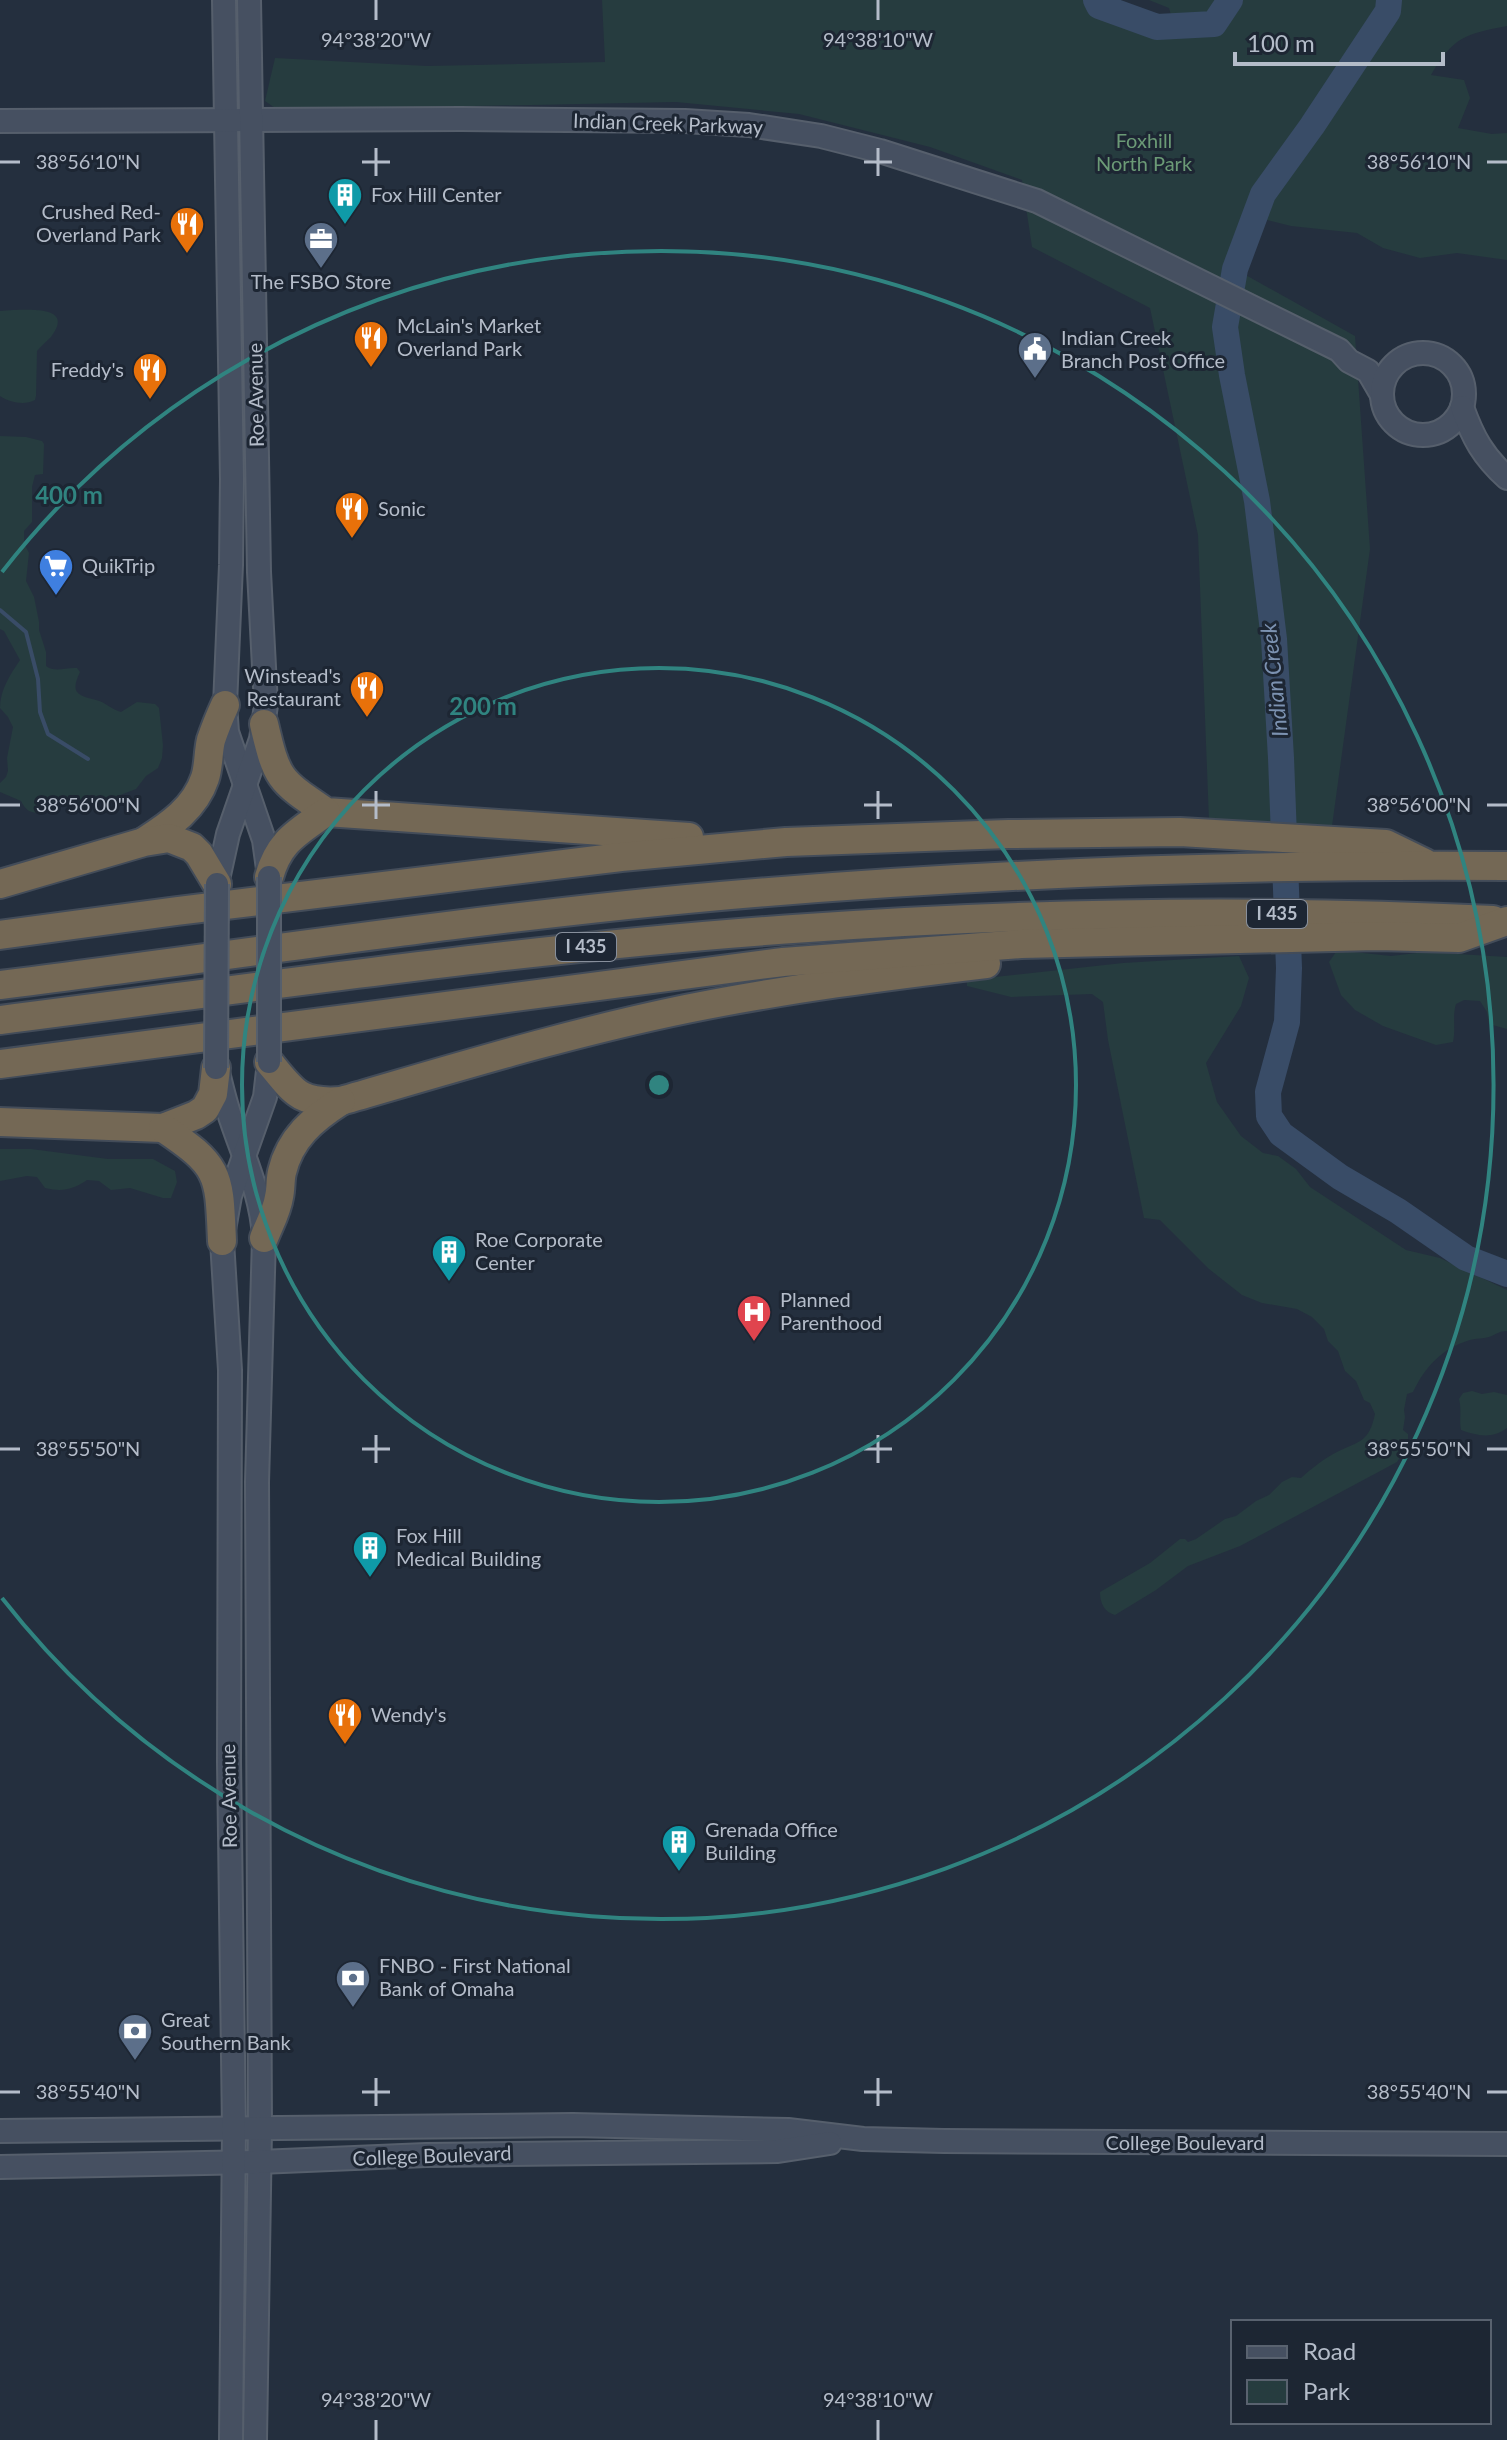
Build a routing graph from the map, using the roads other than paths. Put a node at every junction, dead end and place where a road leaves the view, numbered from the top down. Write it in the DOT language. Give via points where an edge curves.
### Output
graph roads {
  1 [pos="224,0"];
  2 [pos="249,0"];
  3 [pos="250,120"];
  4 [pos="0,121"];
  5 [pos="226,121"];
  6 [pos="1339,350"];
  7 [pos="1401,360"];
  8 [pos="1382,395"];
  9 [pos="1462,407"];
  10 [pos="1431,434"];
  11 [pos="1487,459"];
  12 [pos="1507,478"];
  13 [pos="225,705"];
  14 [pos="264,724"];
  15 [pos="245,787"];
  16 [pos="326,812"];
  17 [pos="144,842"];
  18 [pos="786,842"];
  19 [pos="1359,854"];
  20 [pos="1507,866"];
  21 [pos="269,877"];
  22 [pos="0,884"];
  23 [pos="217,884"];
  24 [pos="1507,921"];
  25 [pos="1378,925"];
  26 [pos="0,935"];
  27 [pos="1177,942"];
  28 [pos="0,985"];
  29 [pos="0,1020"];
  30 [pos="269,1062"];
  31 [pos="0,1064"];
  32 [pos="216,1068"];
  33 [pos="341,1101"];
  34 [pos="0,1122"];
  35 [pos="163,1128"];
  36 [pos="244,1155"];
  37 [pos="264,1238"];
  38 [pos="222,1241"];
  39 [pos="231,1899"];
  40 [pos="259,1939"];
  41 [pos="231,1940"];
  42 [pos="259,1985"];
  43 [pos="234,2129"];
  44 [pos="260,2129"];
  45 [pos="0,2131"];
  46 [pos="863,2139"];
  47 [pos="1507,2144"];
  48 [pos="259,2162"];
  49 [pos="234,2163"];
  50 [pos="0,2167"];
  51 [pos="231,2440"];
  52 [pos="255,2440"];
  1 -- 5 [label="main road, Roe Avenue"];
  2 -- 3 [label="main road, Roe Avenue"];
  3 -- 5 [label="main road, Indian Creek Parkway"];
  3 -- 6 [label="main road, Indian Creek Parkway" via="705,122 821,136 1002,188 1080,221"];
  3 -- 14 [label="main road, Roe Avenue"];
  4 -- 5 [label="main road, Indian Creek Parkway"];
  5 -- 13 [label="main road, Roe Avenue" via="232,493"];
  6 -- 7 [label="main road, Indian Creek Parkway"];
  6 -- 8 [label="main road, Indian Creek Parkway" via="1368,371"];
  7 -- 8 [label="main road" via="1391,368"];
  7 -- 9 [label="main road" via="1415,354 1443,358 1461,379"];
  8 -- 10 [label="main road" via="1392,421 1403,430"];
  9 -- 10 [label="main road" via="1455,420"];
  9 -- 11 [label="main road"];
  10 -- 11 [label="main road"];
  11 -- 12 [label="main road"];
  13 -- 15 [label="main road, Roe Avenue" via="227,732"];
  13 -- 17 [label="highway" via="210,743 206,776 190,806"];
  14 -- 15 [label="main road, Roe Avenue"];
  14 -- 16 [label="highway" via="279,774"];
  15 -- 21 [label="main road, Roe Avenue" via="264,840"];
  15 -- 23 [label="main road, Roe Avenue"];
  16 -- 18 [label="highway"];
  16 -- 21 [label="highway" via="289,838"];
  17 -- 22 [label="highway"];
  17 -- 23 [label="highway" via="169,838 192,847"];
  18 -- 19 [label="highway" via="1180,832"];
  18 -- 26 [label="highway" via="545,866"];
  19 -- 20 [label="highway" via="1386,844 1431,866"];
  19 -- 28 [label="highway, I 435" via="1175,871 1017,876 686,900"];
  21 -- 30 [label="main road, Roe Avenue, bridge"];
  23 -- 32 [label="main road, Roe Avenue, bridge"];
  24 -- 25 [label="highway" via="1459,938"];
  25 -- 27 [label="highway"];
  25 -- 29 [label="highway, I 435" via="1176,914 940,920 572,948"];
  27 -- 31 [label="highway" via="1021,944 783,962"];
  27 -- 33 [label="highway" via="908,973 688,1009 533,1045"];
  30 -- 33 [label="highway" via="310,1101"];
  30 -- 36 [label="main road, Roe Avenue" via="265,1097"];
  32 -- 35 [label="highway" via="205,1109"];
  32 -- 36 [label="main road, Roe Avenue"];
  33 -- 37 [label="highway" via="315,1118 294,1142"];
  34 -- 35 [label="highway"];
  35 -- 38 [label="highway" via="211,1168 220,1192"];
  36 -- 37 [label="main road, Roe Avenue" via="257,1190"];
  36 -- 38 [label="main road, Roe Avenue"];
  37 -- 40 [label="main road, Roe Avenue" via="257,1482"];
  38 -- 39 [label="main road, Roe Avenue" via="230,1370"];
  39 -- 40 [label="main road" via="242,1925"];
  39 -- 41 [label="main road, Roe Avenue"];
  40 -- 42 [label="main road, Roe Avenue"];
  41 -- 42 [label="main road" via="246,1953 246,1971"];
  41 -- 43 [label="main road, Roe Avenue"];
  42 -- 44 [label="main road, Roe Avenue"];
  43 -- 44 [label="main road, College Boulevard"];
  43 -- 45 [label="main road, College Boulevard"];
  43 -- 49 [label="main road, Roe Avenue"];
  44 -- 46 [label="main road, College Boulevard" via="573,2125 788,2130"];
  44 -- 48 [label="main road, Roe Avenue"];
  46 -- 47 [label="main road, College Boulevard"];
  46 -- 48 [label="main road, College Boulevard" via="778,2151"];
  48 -- 49 [label="main road, College Boulevard"];
  48 -- 52 [label="main road, Roe Avenue"];
  49 -- 50 [label="main road, College Boulevard"];
  49 -- 51 [label="main road, Roe Avenue"];
}
